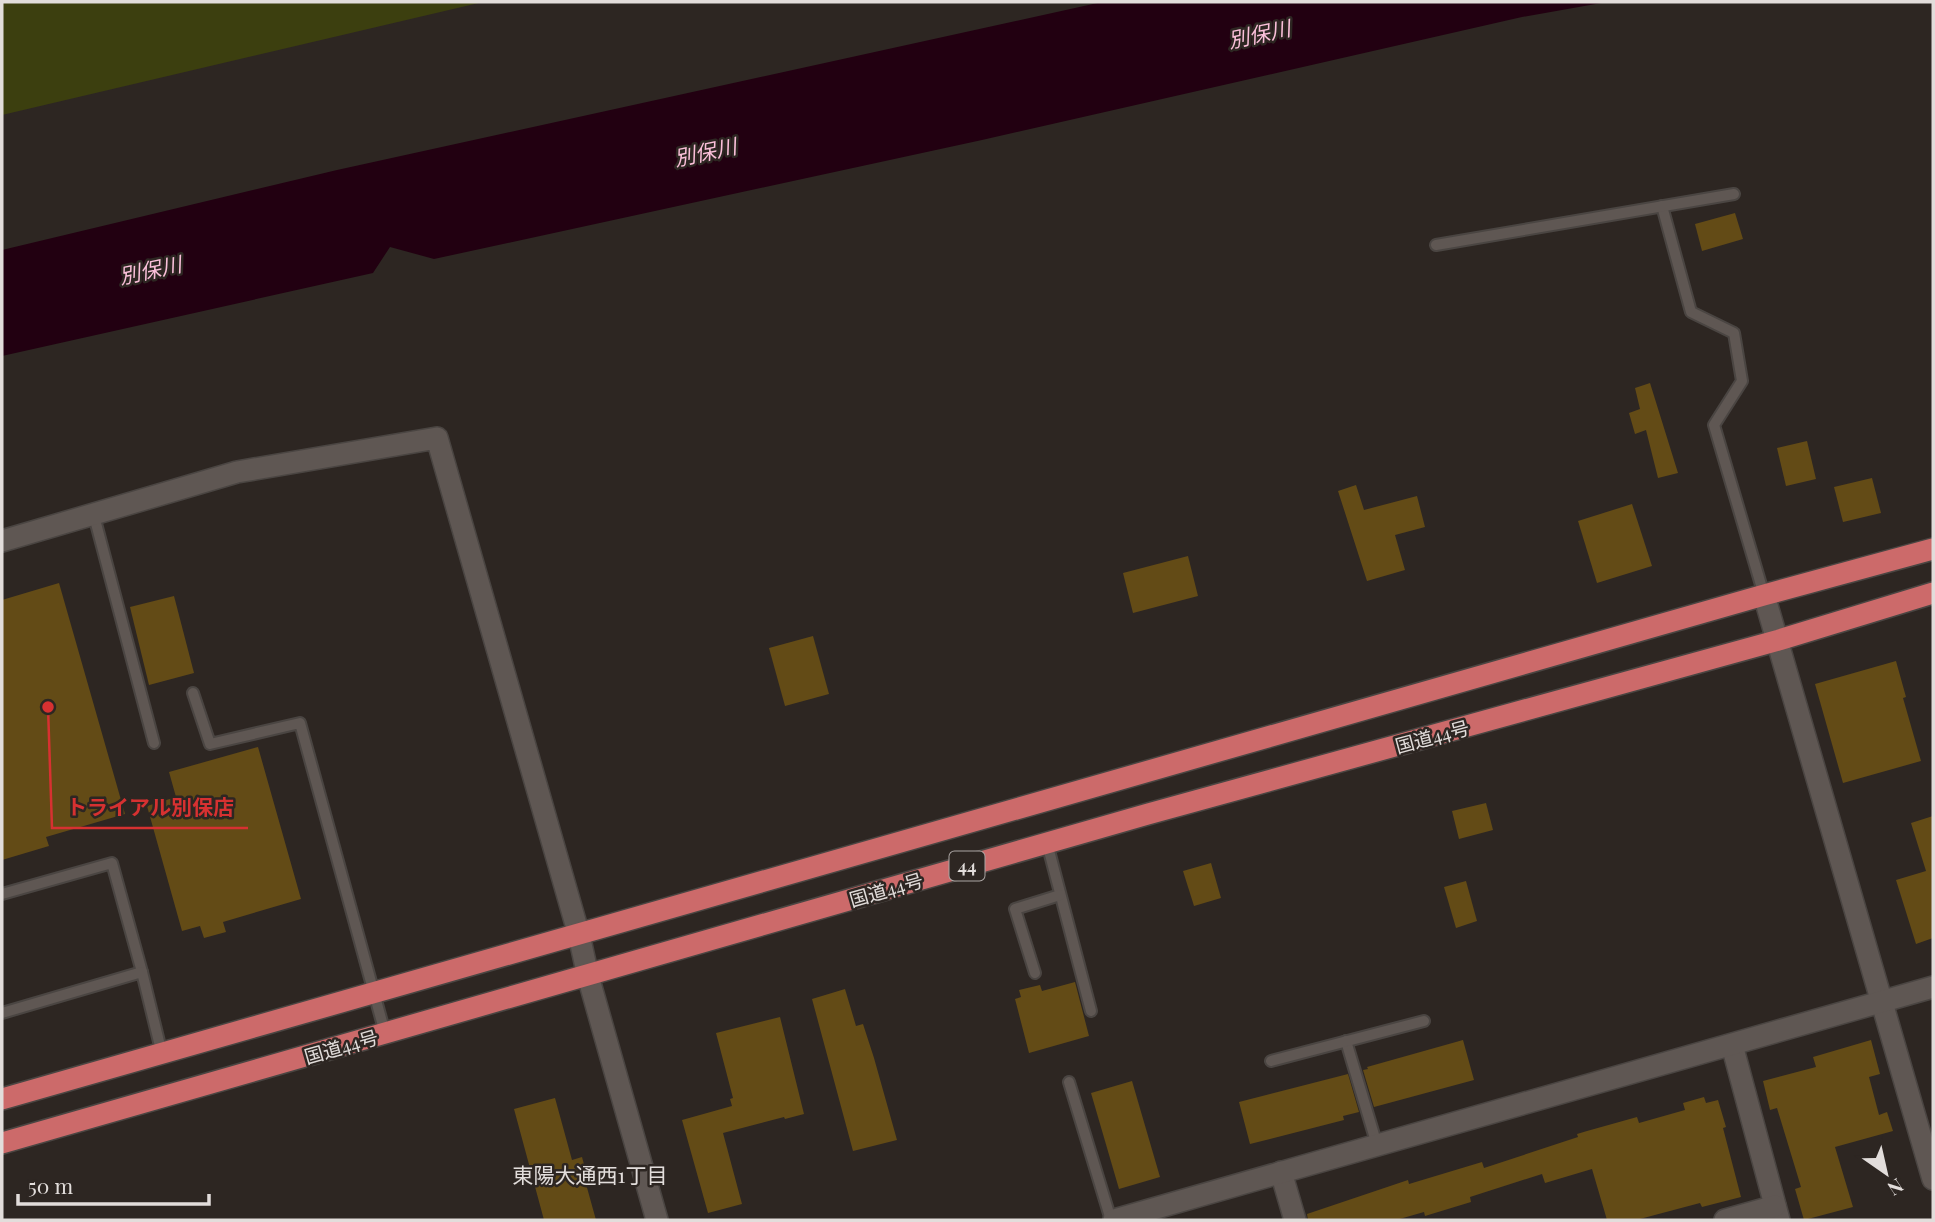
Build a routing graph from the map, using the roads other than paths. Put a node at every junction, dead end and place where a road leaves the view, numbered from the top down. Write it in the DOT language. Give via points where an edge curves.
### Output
graph roads {
  1 [pos="1734,194"];
  2 [pos="1662,206"];
  3 [pos="1436,245"];
  4 [pos="93,512"];
  5 [pos="2,541"];
  6 [pos="1933,549"];
  7 [pos="1933,593"];
  8 [pos="1764,595"];
  9 [pos="1779,640"];
  10 [pos="193,693"];
  11 [pos="154,744"];
  12 [pos="1047,843"];
  13 [pos="2,894"];
  14 [pos="1060,895"];
  15 [pos="579,935"];
  16 [pos="142,972"];
  17 [pos="1035,973"];
  18 [pos="588,976"];
  19 [pos="1933,987"];
  20 [pos="375,993"];
  21 [pos="1882,1002"];
  22 [pos="1091,1011"];
  23 [pos="2,1013"];
  24 [pos="1424,1021"];
  25 [pos="385,1033"];
  26 [pos="1346,1041"];
  27 [pos="1732,1045"];
  28 [pos="162,1054"];
  29 [pos="1271,1061"];
  30 [pos="1069,1082"];
  31 [pos="2,1099"];
  32 [pos="2,1143"];
  33 [pos="1377,1146"];
  34 [pos="1282,1172"];
  35 [pos="1933,1179"];
  36 [pos="1777,1213"];
  37 [pos="657,1220"];
  38 [pos="1113,1220"];
  39 [pos="1295,1220"];
  40 [pos="1725,1220"];
  1 -- 2 [label="lane"];
  2 -- 3 [label="lane"];
  2 -- 8 [label="lane" via="1691,312 1734,333 1742,381 1714,425"];
  4 -- 5 [label="street"];
  4 -- 11 [label="lane"];
  4 -- 15 [label="street" via="237,472 437,438"];
  6 -- 8 [label="highway, 44"];
  7 -- 9 [label="highway, 国道44号 / 44"];
  8 -- 9 [label="street"];
  8 -- 15 [label="highway, 44"];
  9 -- 12 [label="highway, 国道44号 / 44"];
  9 -- 21 [label="street"];
  10 -- 20 [label="lane" via="209,744 300,723"];
  12 -- 14 [label="lane"];
  12 -- 18 [label="highway, 国道44号 / 44"];
  13 -- 16 [label="lane" via="112,863"];
  14 -- 17 [label="lane" via="1015,909"];
  14 -- 22 [label="lane"];
  15 -- 18 [label="street"];
  15 -- 20 [label="highway, 44"];
  16 -- 23 [label="lane"];
  16 -- 28 [label="lane"];
  18 -- 25 [label="highway, 国道44号 / 44"];
  18 -- 37 [label="street"];
  19 -- 21 [label="street"];
  20 -- 25 [label="lane"];
  20 -- 28 [label="highway, 44"];
  21 -- 27 [label="street"];
  21 -- 35 [label="street"];
  24 -- 26 [label="lane"];
  25 -- 32 [label="highway, 国道44号 / 44"];
  26 -- 29 [label="lane"];
  26 -- 33 [label="lane"];
  27 -- 33 [label="street"];
  27 -- 36 [label="street"];
  28 -- 31 [label="highway, 44"];
  30 -- 38 [label="lane"];
  33 -- 34 [label="street"];
  34 -- 38 [label="street"];
  34 -- 39 [label="street"];
  36 -- 40 [label="street"];
}
